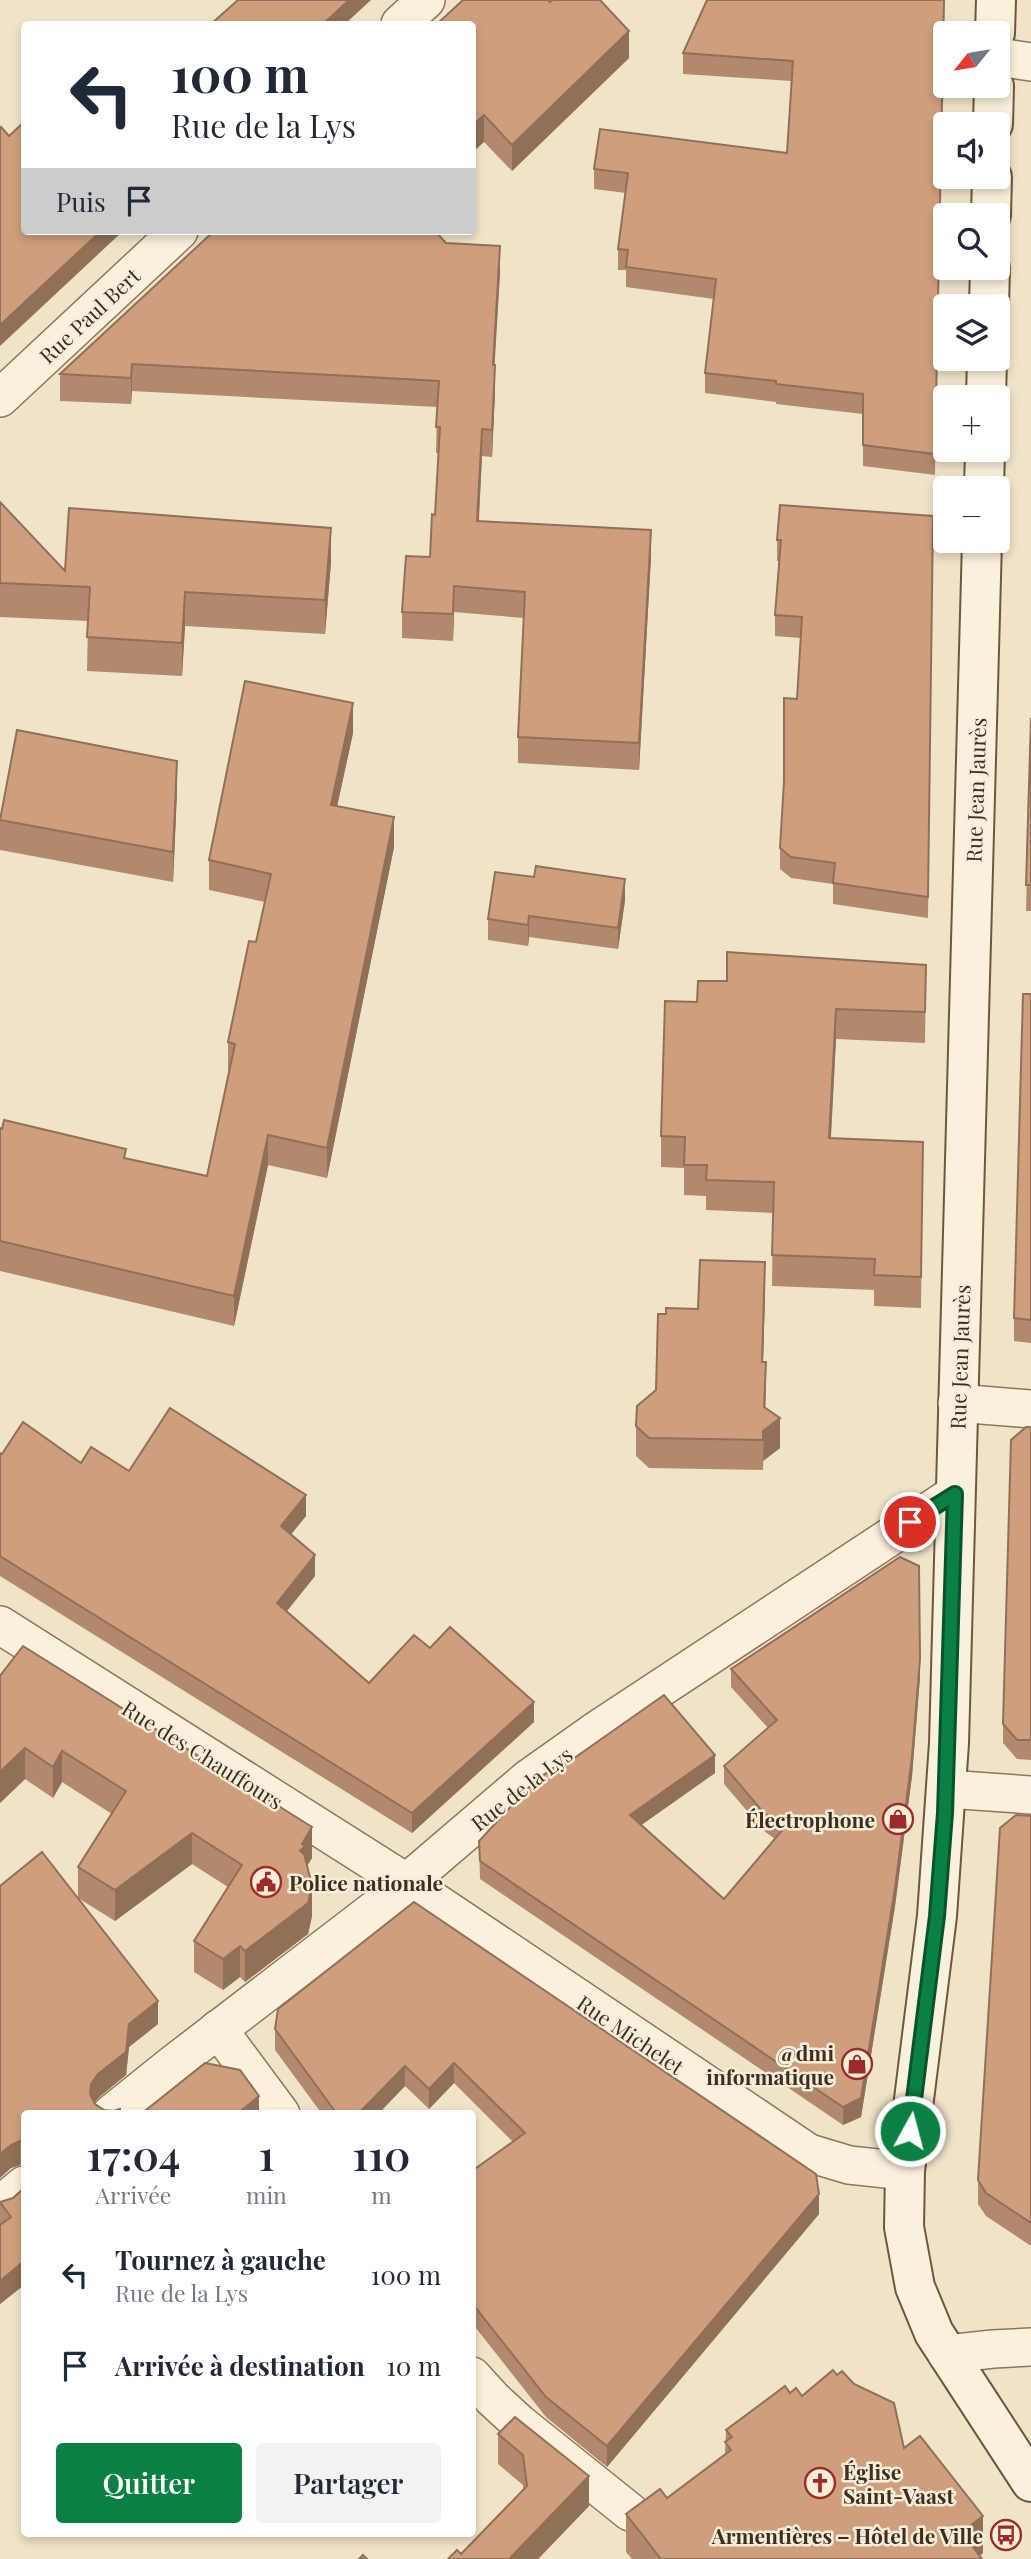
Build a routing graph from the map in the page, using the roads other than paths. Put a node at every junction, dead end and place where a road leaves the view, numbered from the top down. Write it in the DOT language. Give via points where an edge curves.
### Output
graph roads {
  1 [pos="426,0"];
  2 [pos="996,0"];
  3 [pos="403,21"];
  4 [pos="995,21"];
  5 [pos="1010,59"];
  6 [pos="1031,62"];
  7 [pos="175,235"];
  8 [pos="0,398"];
  9 [pos="982,553"];
  10 [pos="957,1403"];
  11 [pos="1031,1409"];
  12 [pos="955,1494"];
  13 [pos="0,1625"];
  14 [pos="947,1789"];
  15 [pos="1031,1795"];
  16 [pos="407,1883"];
  17 [pos="218,2029"];
  18 [pos="116,2110"];
  19 [pos="278,2110"];
  20 [pos="905,2171"];
  21 [pos="21,2188"];
  22 [pos="0,2205"];
  23 [pos="1031,2347"];
  24 [pos="947,2354"];
  25 [pos="476,2380"];
  26 [pos="1031,2482"];
  27 [pos="630,2512"];
  1 -- 3 [label="street"];
  2 -- 4 [label="main road"];
  5 -- 6 [label="street"];
  7 -- 8 [label="street, Rue Paul Bert"];
  9 -- 10 [label="main road, Rue Jean Jaurès"];
  10 -- 11 [label="street"];
  10 -- 12 [label="main road, Rue Jean Jaurès"];
  12 -- 14 [label="main road, Rue Jean Jaurès"];
  12 -- 16 [label="street, Rue de la Lys" via="560,1755"];
  13 -- 16 [label="street, Rue des Chauffours"];
  14 -- 15 [label="street"];
  14 -- 20 [label="main road, Rue Jean Jaurès" via="937,1916"];
  16 -- 17 [label="street, Rue de la Lys"];
  16 -- 20 [label="street, Rue Michelet" via="809,2152 849,2165"];
  17 -- 18 [label="street, Rue de la Lys"];
  17 -- 19 [label="street"];
  20 -- 24 [label="main road, Rue Jean Jaurès" via="904,2227 911,2272 925,2313"];
  21 -- 22 [label="street"];
  23 -- 24 [label="street"];
  24 -- 26 [label="main road, Rue Jean Jaurès"];
  25 -- 27 [label="street" via="519,2423"];
}
